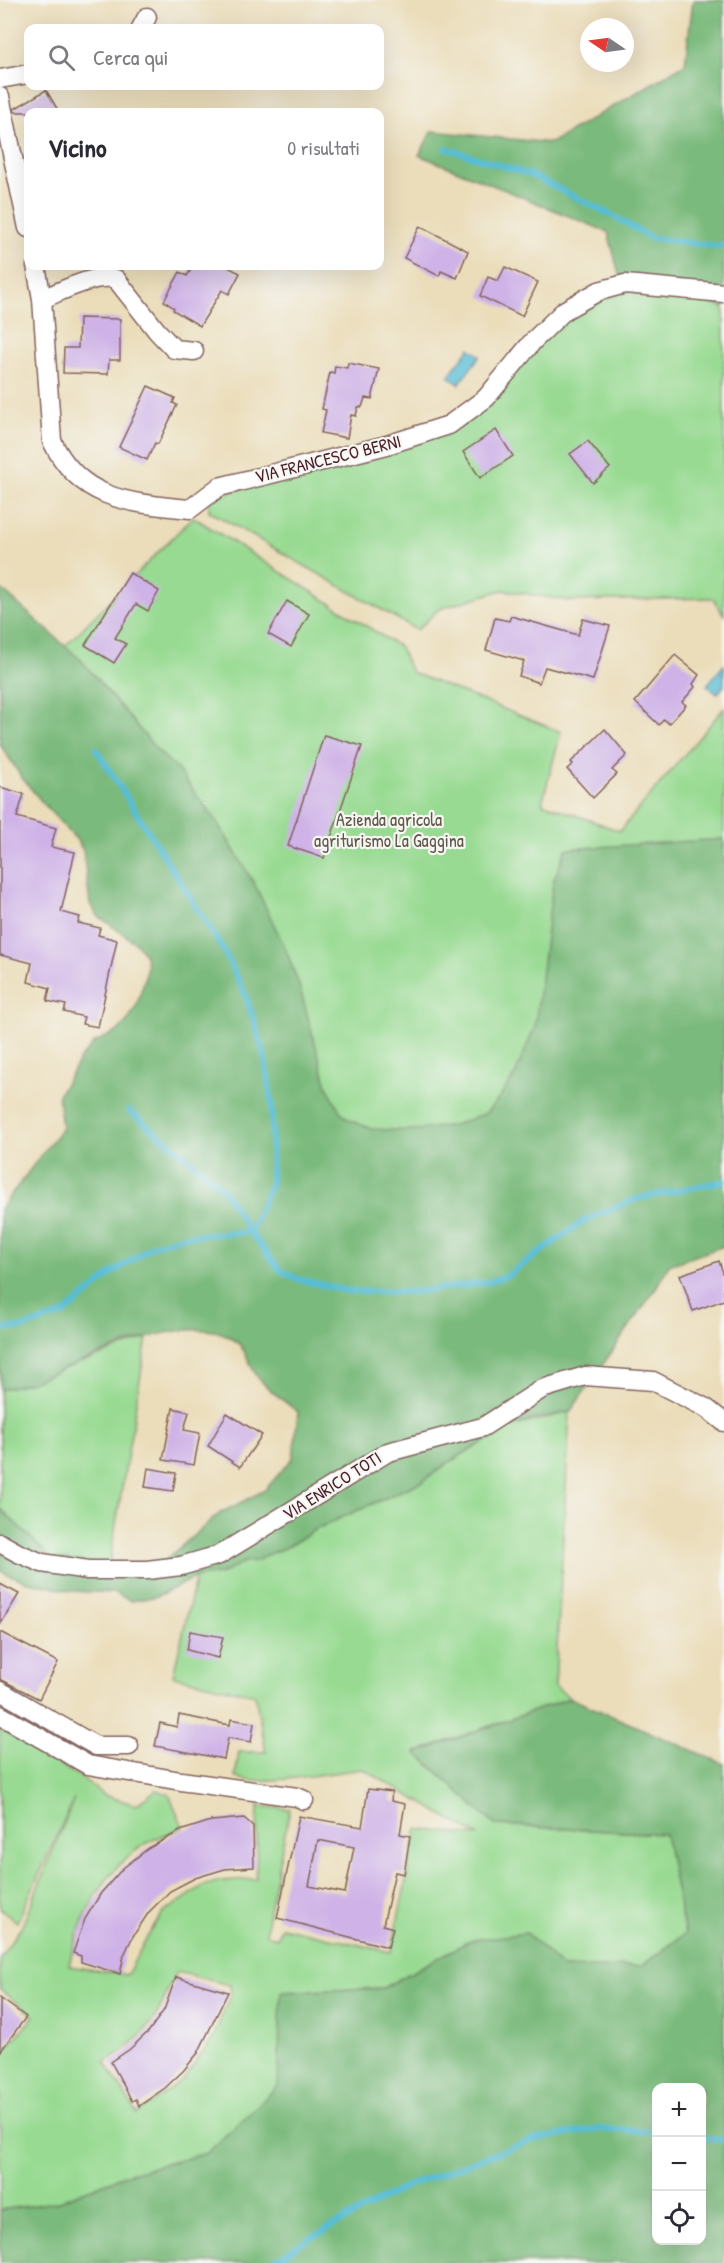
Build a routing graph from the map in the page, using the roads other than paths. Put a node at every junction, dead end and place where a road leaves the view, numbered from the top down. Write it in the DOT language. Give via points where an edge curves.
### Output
graph roads {
  1 [pos="24,75"];
  2 [pos="0,79"];
  3 [pos="0,97"];
  4 [pos="24,209"];
  5 [pos="37,270"];
  6 [pos="724,293"];
  7 [pos="42,298"];
  8 [pos="194,351"];
  9 [pos="724,1422"];
  10 [pos="0,1543"];
  11 [pos="0,1691"];
  12 [pos="0,1716"];
  13 [pos="129,1746"];
  14 [pos="304,1800"];
  1 -- 2 [label="street"];
  3 -- 4 [label="street"];
  5 -- 7 [label="street, VIA FRANCESCO BERNI"];
  6 -- 7 [label="street, VIA FRANCESCO BERNI" via="625,284 599,291 565,310 533,341 486,398 449,425 387,445 219,487 190,509 113,498 89,487 59,455 52,441"];
  7 -- 8 [label="street" via="97,279 116,279 174,349"];
  9 -- 10 [label="street, VIA ENRICO TOTI" via="706,1408 653,1381 585,1376 542,1389 483,1427 388,1452 210,1558 147,1570 88,1570 42,1563"];
  11 -- 13 [label="street" via="96,1746"];
  12 -- 14 [label="street" via="88,1766"];
}
